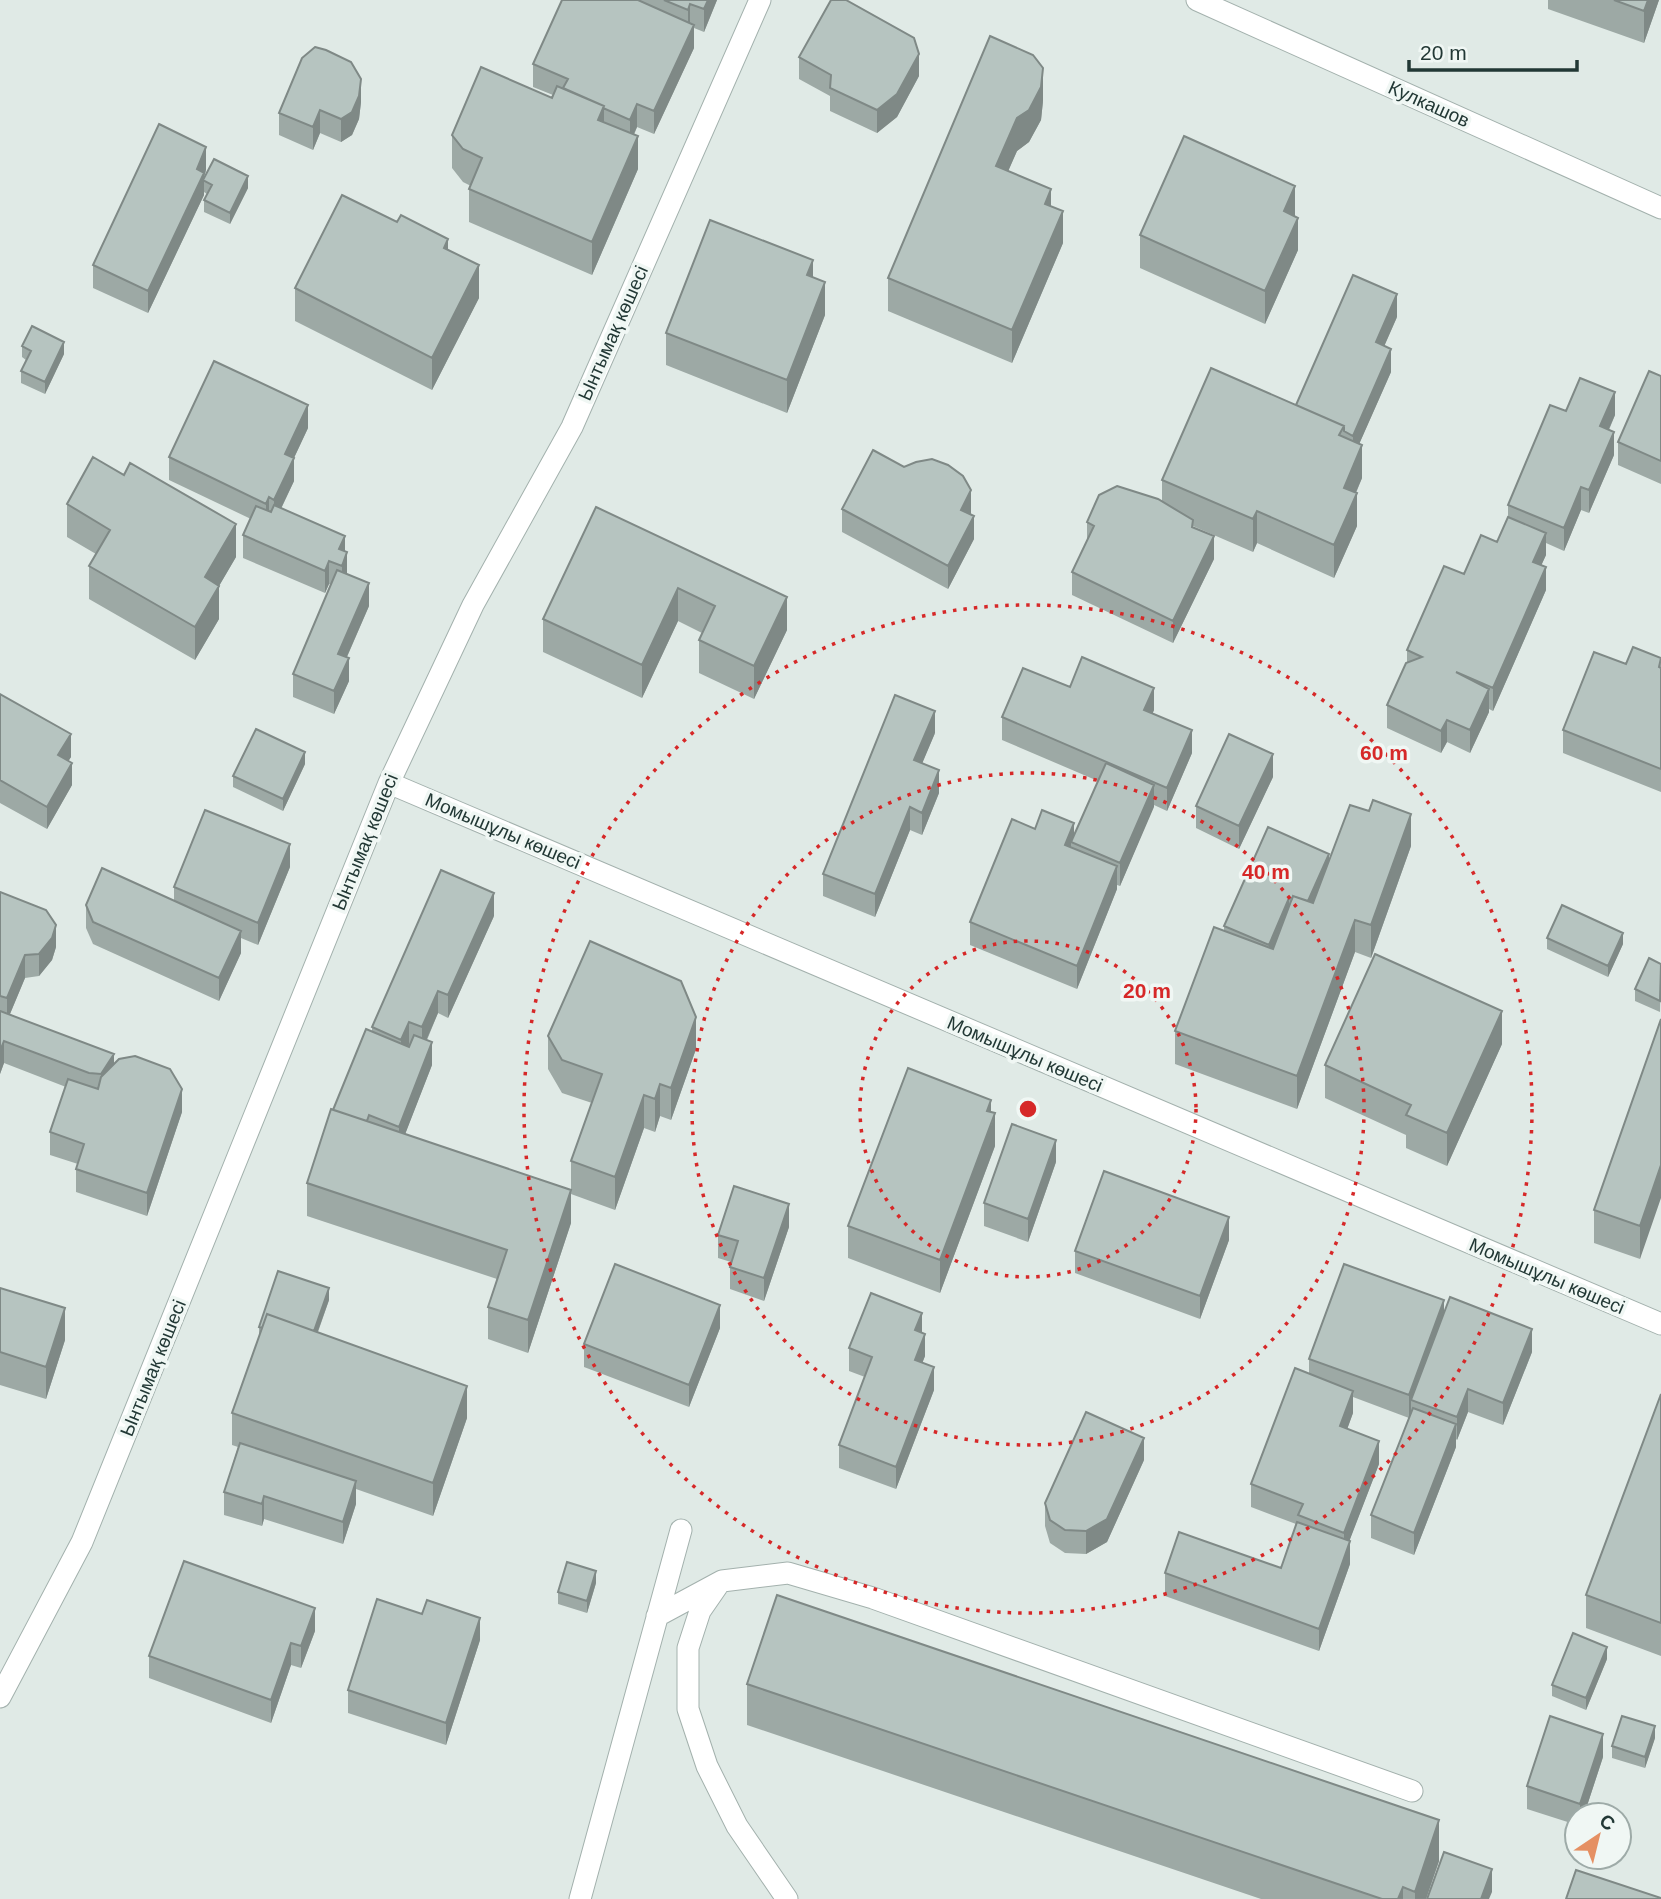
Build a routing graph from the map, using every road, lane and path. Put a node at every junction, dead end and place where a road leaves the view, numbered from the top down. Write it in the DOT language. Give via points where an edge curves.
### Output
graph roads {
  1 [pos="760,0"];
  2 [pos="1197,0"];
  3 [pos="1661,208"];
  4 [pos="389,783"];
  5 [pos="1661,1324"];
  6 [pos="681,1530"];
  7 [pos="722,1581"];
  8 [pos="657,1616"];
  9 [pos="0,1697"];
  10 [pos="1412,1791"];
  11 [pos="580,1899"];
  12 [pos="787,1899"];
  1 -- 4 [label="street, Ынтымақ көшесі" via="572,427 473,605"];
  2 -- 3 [label="street, Кулкашов"];
  4 -- 5 [label="street, Момышұлы көшесі"];
  4 -- 9 [label="street, Ынтымақ көшесі" via="82,1542"];
  6 -- 8 [label="street"];
  7 -- 8 [label="street"];
  7 -- 10 [label="street" via="789,1573 873,1598"];
  7 -- 12 [label="street" via="700,1611 688,1648 688,1709 707,1766 737,1826"];
  8 -- 11 [label="street"];
}
